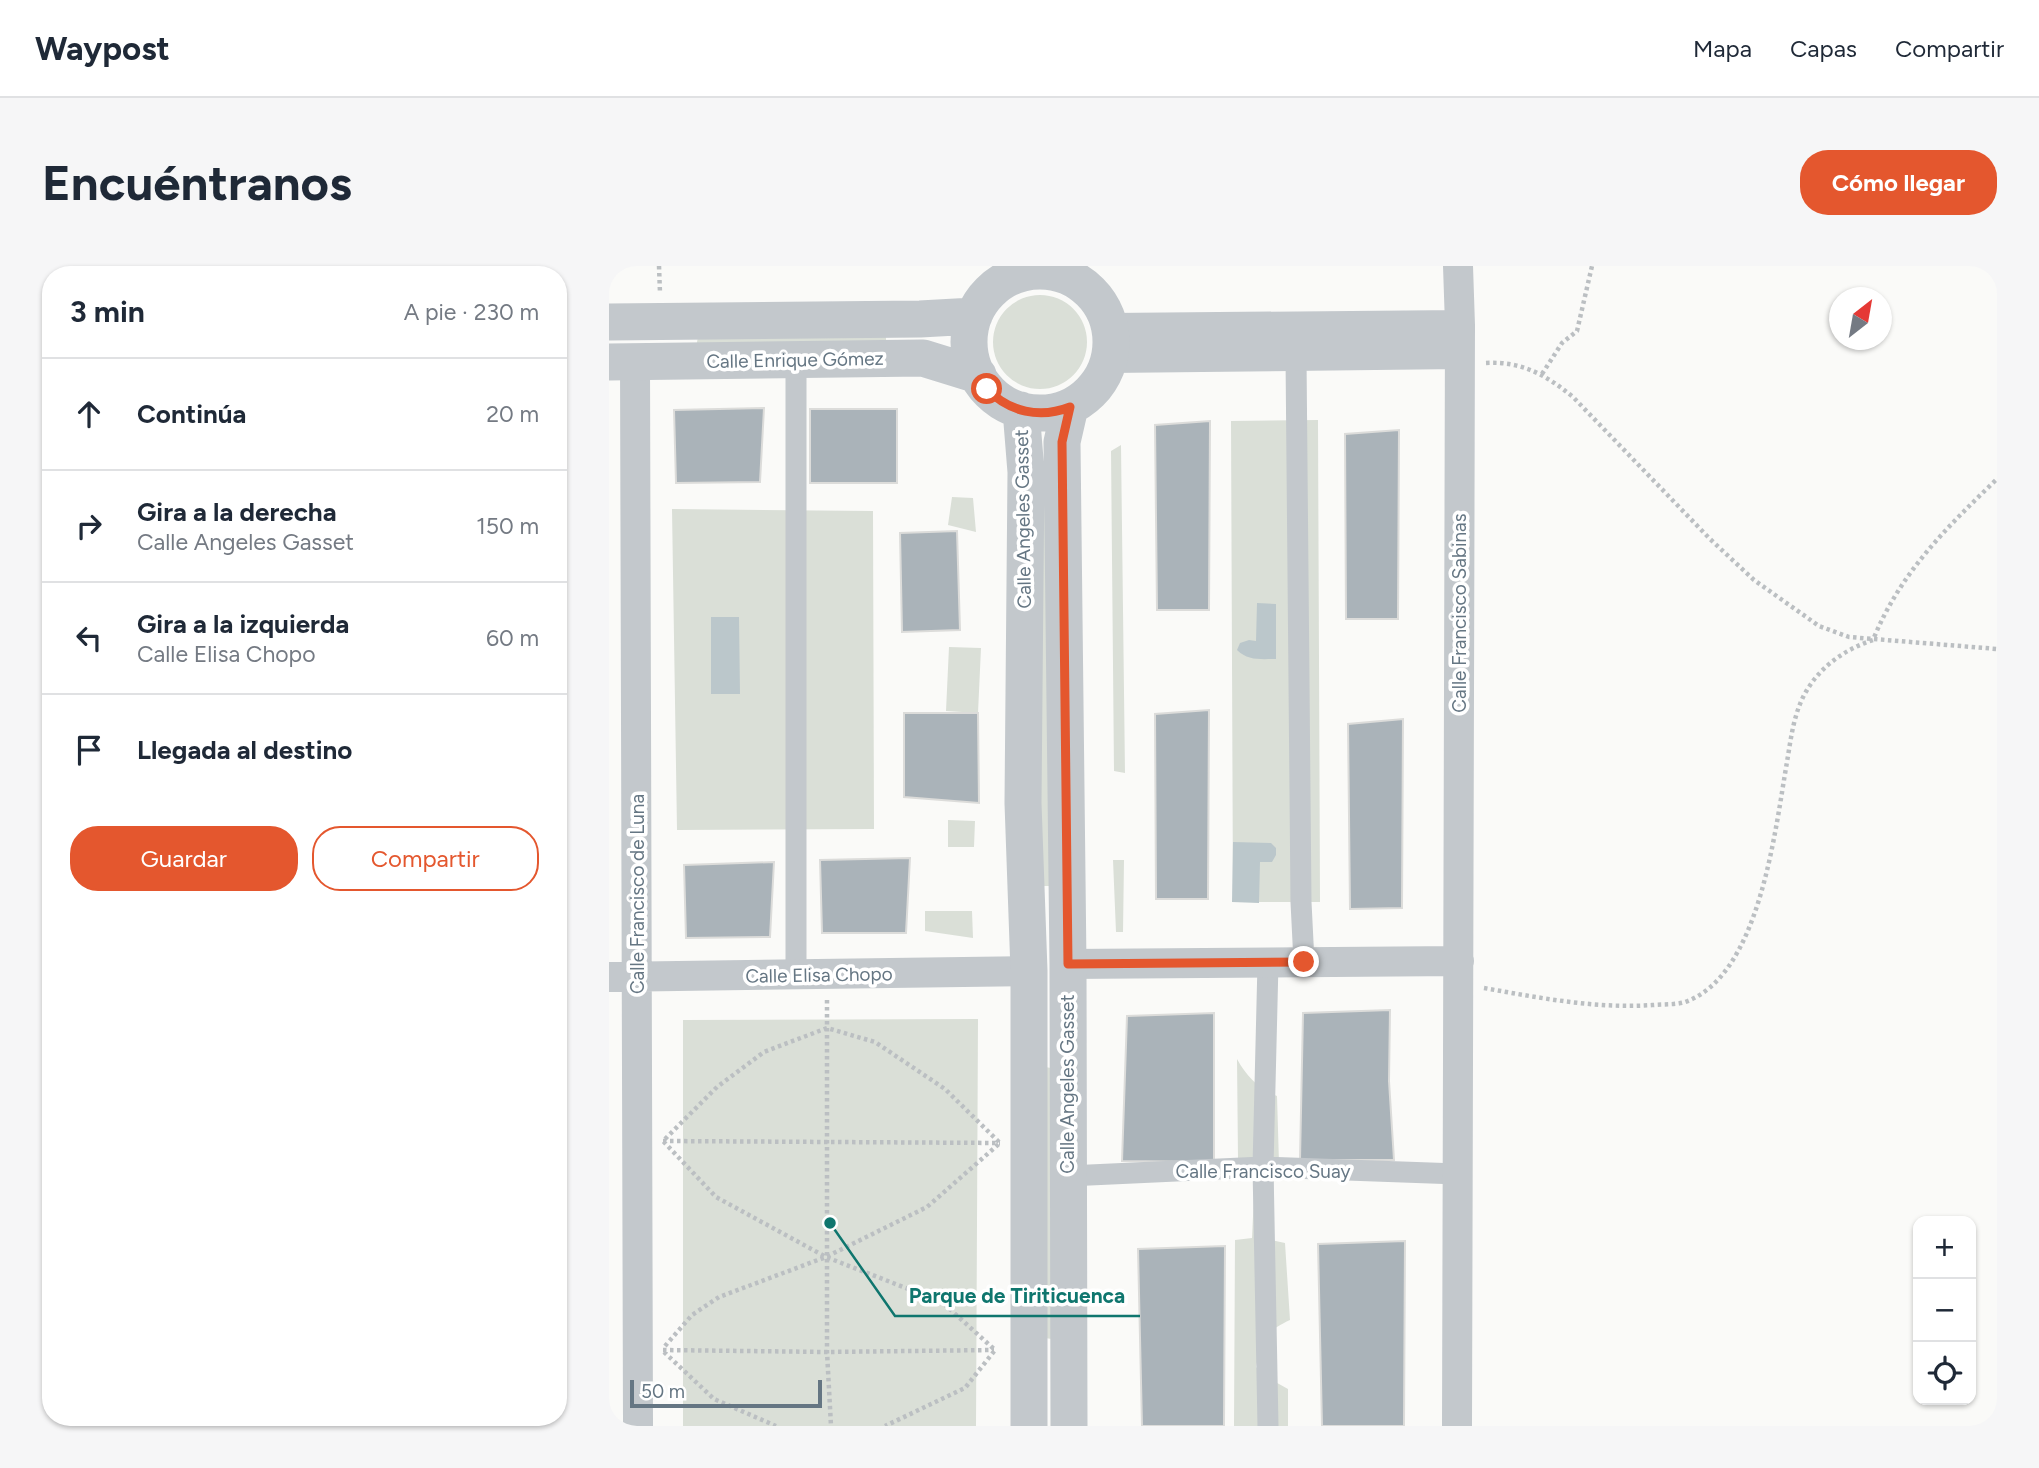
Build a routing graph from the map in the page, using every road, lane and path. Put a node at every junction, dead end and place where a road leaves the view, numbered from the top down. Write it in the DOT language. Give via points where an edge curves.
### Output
graph roads {
  1 [pos="1458,266"];
  2 [pos="1592,266"];
  3 [pos="1008,273"];
  4 [pos="1080,276"];
  5 [pos="974,316"];
  6 [pos="609,322"];
  7 [pos="1460,325"];
  8 [pos="1109,343"];
  9 [pos="1296,356"];
  10 [pos="796,360"];
  11 [pos="1459,360"];
  12 [pos="622,362"];
  13 [pos="1542,374"];
  14 [pos="978,375"];
  15 [pos="1070,407"];
  16 [pos="1021,410"];
  17 [pos="1997,480"];
  18 [pos="1873,640"];
  19 [pos="1997,649"];
  20 [pos="1268,962"];
  21 [pos="1304,962"];
  22 [pos="1068,964"];
  23 [pos="1029,971"];
  24 [pos="1459,972"];
  25 [pos="829,974"];
  26 [pos="796,975"];
  27 [pos="623,977"];
  28 [pos="827,1028"];
  29 [pos="650,1141"];
  30 [pos="827,1142"];
  31 [pos="1014,1143"];
  32 [pos="1263,1167"];
  33 [pos="1458,1174"];
  34 [pos="1067,1176"];
  35 [pos="827,1257"];
  36 [pos="662,1350"];
  37 [pos="1012,1350"];
  38 [pos="827,1352"];
  39 [pos="638,1426"];
  40 [pos="776,1426"];
  41 [pos="831,1426"];
  42 [pos="885,1426"];
  43 [pos="1029,1426"];
  44 [pos="1069,1426"];
  45 [pos="1268,1426"];
  46 [pos="1457,1426"];
  1 -- 7 [label="street, Calle Francisco Sabinas"];
  2 -- 13 [label="path" via="1577,331 1562,342"];
  3 -- 4 [label="street"];
  3 -- 5 [label="street"];
  4 -- 8 [label="street" via="1100,304"];
  5 -- 6 [label="street, Calle Enrique Gómez"];
  5 -- 14 [label="street" via="970,351"];
  7 -- 8 [label="street"];
  7 -- 11 [label="street, Calle Francisco Sabinas"];
  8 -- 9 [label="street"];
  8 -- 15 [label="street" via="1104,373 1096,387"];
  9 -- 11 [label="street"];
  9 -- 21 [label="street"];
  10 -- 12 [label="street, Calle Enrique Gómez"];
  10 -- 14 [label="street, Calle Enrique Gómez" via="923,358"];
  10 -- 26 [label="street"];
  11 -- 13 [label="path" via="1510,363"];
  11 -- 24 [label="street, Calle Francisco Sabinas"];
  12 -- 27 [label="street, Calle Francisco de Luna"];
  13 -- 18 [label="path" via="1573,397 1659,489 1754,580 1819,626"];
  14 -- 16 [label="street" via="992,394"];
  15 -- 16 [label="street" via="1042,413"];
  15 -- 22 [label="street, Calle Angeles Gasset" via="1062,442"];
  16 -- 23 [label="street, Calle Angeles Gasset" via="1026,472 1023,803"];
  17 -- 18 [label="path" via="1940,534 1884,614"];
  18 -- 19 [label="path"];
  18 -- 24 [label="path" via="1842,653 1807,690 1793,732 1759,904 1742,945 1704,994 1682,1003 1604,1006"];
  20 -- 21 [label="street"];
  20 -- 22 [label="street"];
  20 -- 32 [label="street"];
  21 -- 24 [label="street"];
  22 -- 34 [label="street, Calle Angeles Gasset"];
  23 -- 25 [label="street, Calle Elisa Chopo"];
  23 -- 31 [label="street, Calle Angeles Gasset"];
  24 -- 33 [label="street"];
  25 -- 26 [label="street, Calle Elisa Chopo"];
  25 -- 28 [label="path"];
  26 -- 27 [label="street, Calle Elisa Chopo"];
  27 -- 29 [label="street, Calle Francisco de Luna"];
  28 -- 29 [label="path" via="764,1052"];
  28 -- 30 [label="path"];
  28 -- 31 [label="path" via="875,1042 945,1088"];
  29 -- 30 [label="path"];
  29 -- 35 [label="path" via="716,1197"];
  29 -- 39 [label="street, Calle Francisco de Luna"];
  30 -- 31 [label="path"];
  30 -- 35 [label="path"];
  31 -- 35 [label="path" via="927,1208"];
  31 -- 37 [label="street, Calle Angeles Gasset"];
  32 -- 33 [label="street, Calle Francisco Suay"];
  32 -- 34 [label="street, Calle Francisco Suay"];
  32 -- 45 [label="street"];
  33 -- 46 [label="street"];
  34 -- 44 [label="street, Calle Angeles Gasset"];
  35 -- 36 [label="path" via="719,1297 692,1315"];
  35 -- 37 [label="path" via="943,1302"];
  35 -- 38 [label="path"];
  36 -- 38 [label="path"];
  36 -- 40 [label="path" via="714,1399"];
  37 -- 38 [label="path"];
  37 -- 42 [label="path" via="965,1388"];
  37 -- 43 [label="street, Calle Angeles Gasset"];
  38 -- 41 [label="path"];
}
